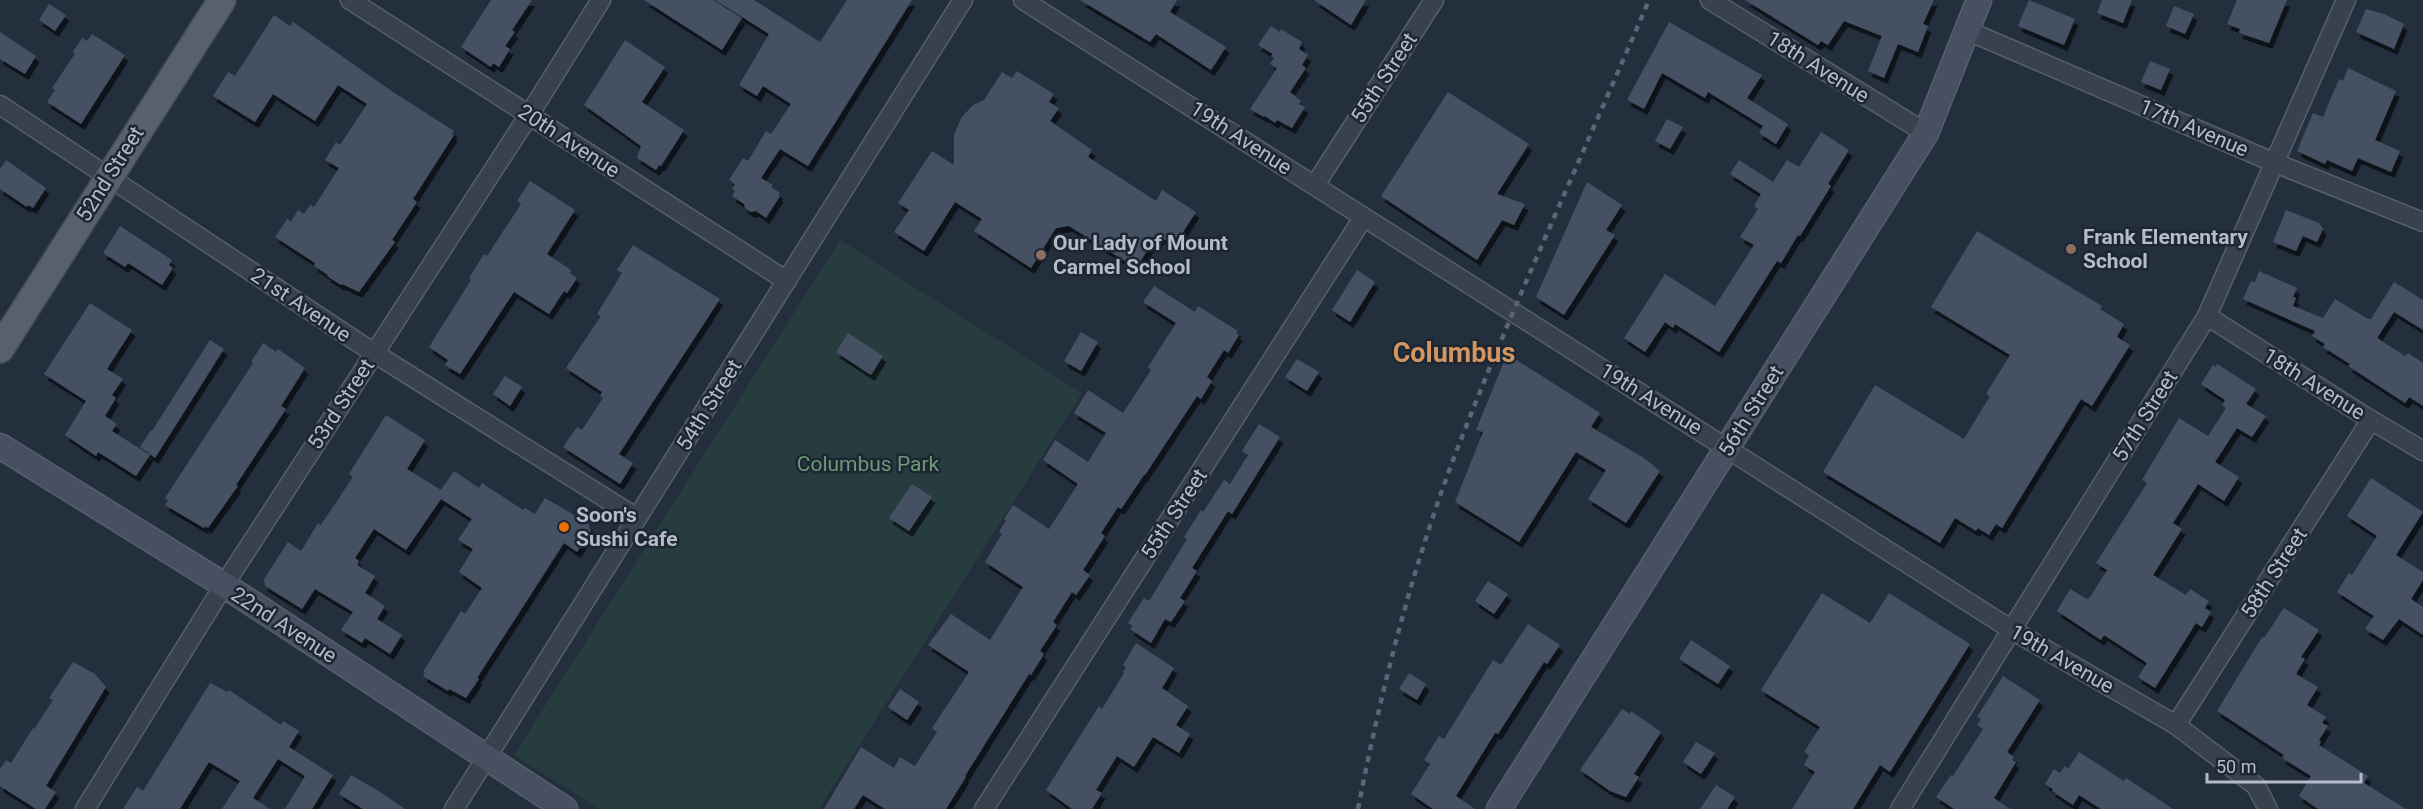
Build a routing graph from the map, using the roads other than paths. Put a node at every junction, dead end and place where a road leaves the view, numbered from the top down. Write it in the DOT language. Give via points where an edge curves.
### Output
graph roads {
  1 [pos="222,0"];
  2 [pos="350,0"];
  3 [pos="601,0"];
  4 [pos="963,0"];
  5 [pos="1023,0"];
  6 [pos="1434,0"];
  7 [pos="1979,0"];
  8 [pos="2346,0"];
  9 [pos="1716,2"];
  10 [pos="1966,30"];
  11 [pos="0,105"];
  12 [pos="529,115"];
  13 [pos="1926,133"];
  14 [pos="2275,163"];
  15 [pos="109,176"];
  16 [pos="1315,185"];
  17 [pos="1363,218"];
  18 [pos="2423,222"];
  19 [pos="788,281"];
  20 [pos="2207,316"];
  21 [pos="0,349"];
  22 [pos="374,353"];
  23 [pos="2371,420"];
  24 [pos="0,446"];
  25 [pos="1728,448"];
  26 [pos="2423,451"];
  27 [pos="637,518"];
  28 [pos="224,585"];
  29 [pos="2012,630"];
  30 [pos="2176,725"];
  31 [pos="485,757"];
  32 [pos="85,809"];
  33 [pos="454,809"];
  34 [pos="566,809"];
  35 [pos="984,809"];
  36 [pos="1499,809"];
  37 [pos="1900,809"];
  38 [pos="2268,809"];
  1 -- 15 [label="main road, 52nd Street"];
  2 -- 12 [label="street, 20th Avenue"];
  3 -- 12 [label="street, 53rd Street"];
  4 -- 19 [label="street, 54th Street"];
  5 -- 16 [label="street, 19th Avenue"];
  6 -- 16 [label="street, 55th Street"];
  7 -- 10 [label="street, 56th Street"];
  8 -- 14 [label="street, 57th Street"];
  9 -- 13 [label="street, 18th Avenue"];
  10 -- 13 [label="street, 56th Street"];
  10 -- 14 [label="street, 17th Avenue"];
  11 -- 15 [label="street, 21st Avenue"];
  12 -- 19 [label="street, 20th Avenue"];
  12 -- 22 [label="street, 53rd Street"];
  13 -- 25 [label="street, 56th Street"];
  14 -- 18 [label="street, 17th Avenue"];
  14 -- 20 [label="street, 57th Street"];
  15 -- 21 [label="main road, 52nd Street"];
  15 -- 22 [label="street, 21st Avenue"];
  16 -- 17 [label="street, 19th Avenue"];
  17 -- 25 [label="street, 19th Avenue"];
  17 -- 35 [label="street, 55th Street"];
  19 -- 27 [label="street, 54th Street"];
  20 -- 23 [label="street, 18th Avenue"];
  20 -- 29 [label="street, 57th Street"];
  22 -- 27 [label="street, 21st Avenue"];
  22 -- 28 [label="street, 53rd Street"];
  23 -- 26 [label="street, 18th Avenue"];
  23 -- 30 [label="street, 58th Street"];
  24 -- 28 [label="street, 22nd Avenue"];
  25 -- 29 [label="street, 19th Avenue"];
  25 -- 36 [label="street, 56th Street"];
  27 -- 31 [label="street, 54th Street"];
  28 -- 31 [label="street, 22nd Avenue"];
  28 -- 32 [label="street, 53rd Street"];
  29 -- 30 [label="street, 19th Avenue"];
  29 -- 37 [label="street, 57th Street"];
  30 -- 38 [label="street, 19th Avenue" via="2256,786"];
  31 -- 33 [label="street, 54th Street"];
  31 -- 34 [label="street, 22nd Avenue"];
}
